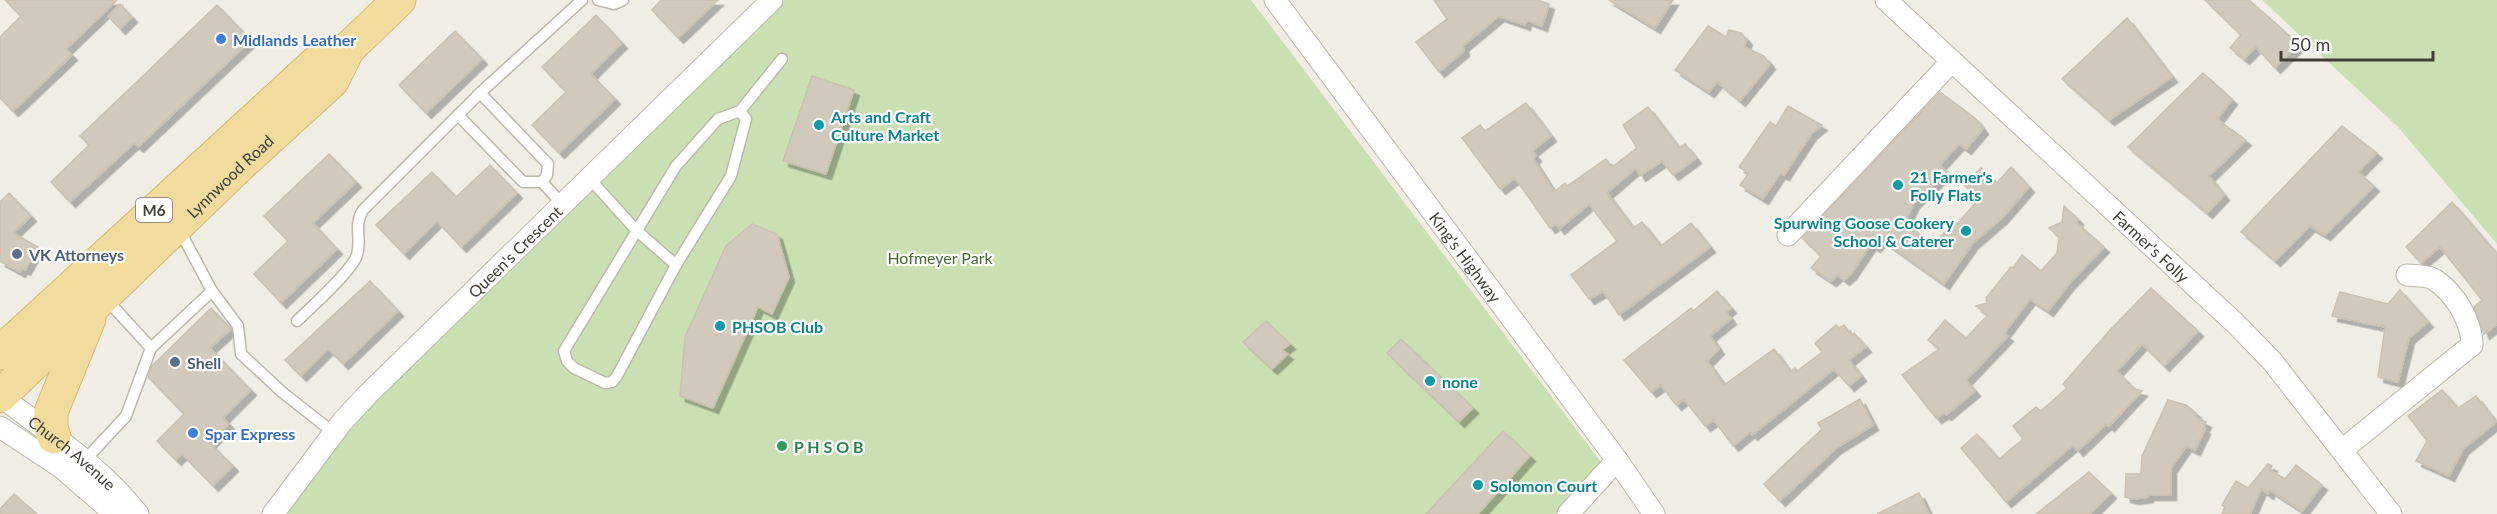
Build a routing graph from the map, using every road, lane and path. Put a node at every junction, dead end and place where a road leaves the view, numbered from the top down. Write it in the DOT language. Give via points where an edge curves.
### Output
graph roads {
  1 [pos="399,0"];
  2 [pos="582,0"];
  3 [pos="598,0"];
  4 [pos="623,0"];
  5 [pos="772,0"];
  6 [pos="1275,0"];
  7 [pos="1886,0"];
  8 [pos="348,49"];
  9 [pos="782,59"];
  10 [pos="1952,61"];
  11 [pos="480,93"];
  12 [pos="740,111"];
  13 [pos="458,114"];
  14 [pos="590,179"];
  15 [pos="542,182"];
  16 [pos="563,205"];
  17 [pos="177,226"];
  18 [pos="636,230"];
  19 [pos="1788,235"];
  20 [pos="676,265"];
  21 [pos="2407,274"];
  22 [pos="212,291"];
  23 [pos="99,302"];
  24 [pos="297,321"];
  25 [pos="14,329"];
  26 [pos="151,348"];
  27 [pos="0,353"];
  28 [pos="0,396"];
  29 [pos="0,427"];
  30 [pos="334,433"];
  31 [pos="54,437"];
  32 [pos="2342,450"];
  33 [pos="85,460"];
  34 [pos="1617,460"];
  35 [pos="115,514"];
  36 [pos="138,514"];
  37 [pos="273,514"];
  38 [pos="1568,514"];
  39 [pos="1654,514"];
  40 [pos="2391,514"];
  1 -- 8 [label="main road, Lynnwood Road / M6"];
  2 -- 11 [label="lane"];
  3 -- 4 [label="lane" via="614,4"];
  5 -- 14 [label="street, Queen's Crescent"];
  6 -- 34 [label="street, King's Highway"];
  7 -- 10 [label="street, Farmer's Folly"];
  8 -- 17 [label="main road, Lynnwood Road / M6" via="332,81"];
  8 -- 25 [label="main road, Lynnwood Road / M6" via="315,63"];
  9 -- 12 [label="lane"];
  10 -- 19 [label="street"];
  10 -- 32 [label="street, Farmer's Folly" via="2236,324 2272,361"];
  11 -- 13 [label="lane"];
  11 -- 15 [label="lane" via="548,164"];
  12 -- 18 [label="lane" via="718,119 676,166"];
  12 -- 20 [label="lane" via="746,119 732,176"];
  13 -- 15 [label="lane" via="523,182"];
  13 -- 24 [label="lane" via="363,210 356,224 357,256"];
  14 -- 16 [label="street, Queen's Crescent"];
  14 -- 18 [label="lane"];
  15 -- 16 [label="lane"];
  16 -- 30 [label="street, Queen's Crescent" via="401,361"];
  17 -- 22 [label="lane"];
  17 -- 23 [label="main road, Lynnwood Road / M6"];
  18 -- 20 [label="lane"];
  18 -- 20 [label="lane" via="564,351 574,368 605,384 612,382"];
  21 -- 32 [label="street" via="2433,278 2454,298 2472,334 2472,345"];
  22 -- 26 [label="lane"];
  22 -- 30 [label="lane" via="238,326 238,346 246,360"];
  23 -- 26 [label="lane"];
  23 -- 28 [label="main road, Lynnwood Road / M6"];
  23 -- 31 [label="main road" via="51,412"];
  25 -- 27 [label="main road, Lynnwood Road / M6"];
  26 -- 33 [label="lane" via="126,416"];
  28 -- 31 [label="street, Church Avenue"];
  29 -- 35 [label="street, Church Avenue" via="62,468"];
  30 -- 37 [label="street, Queen's Crescent"];
  31 -- 33 [label="street, Church Avenue"];
  32 -- 40 [label="street, Farmer's Folly"];
  33 -- 36 [label="street, Church Avenue"];
  34 -- 38 [label="street"];
  34 -- 39 [label="street, King's Highway"];
}
